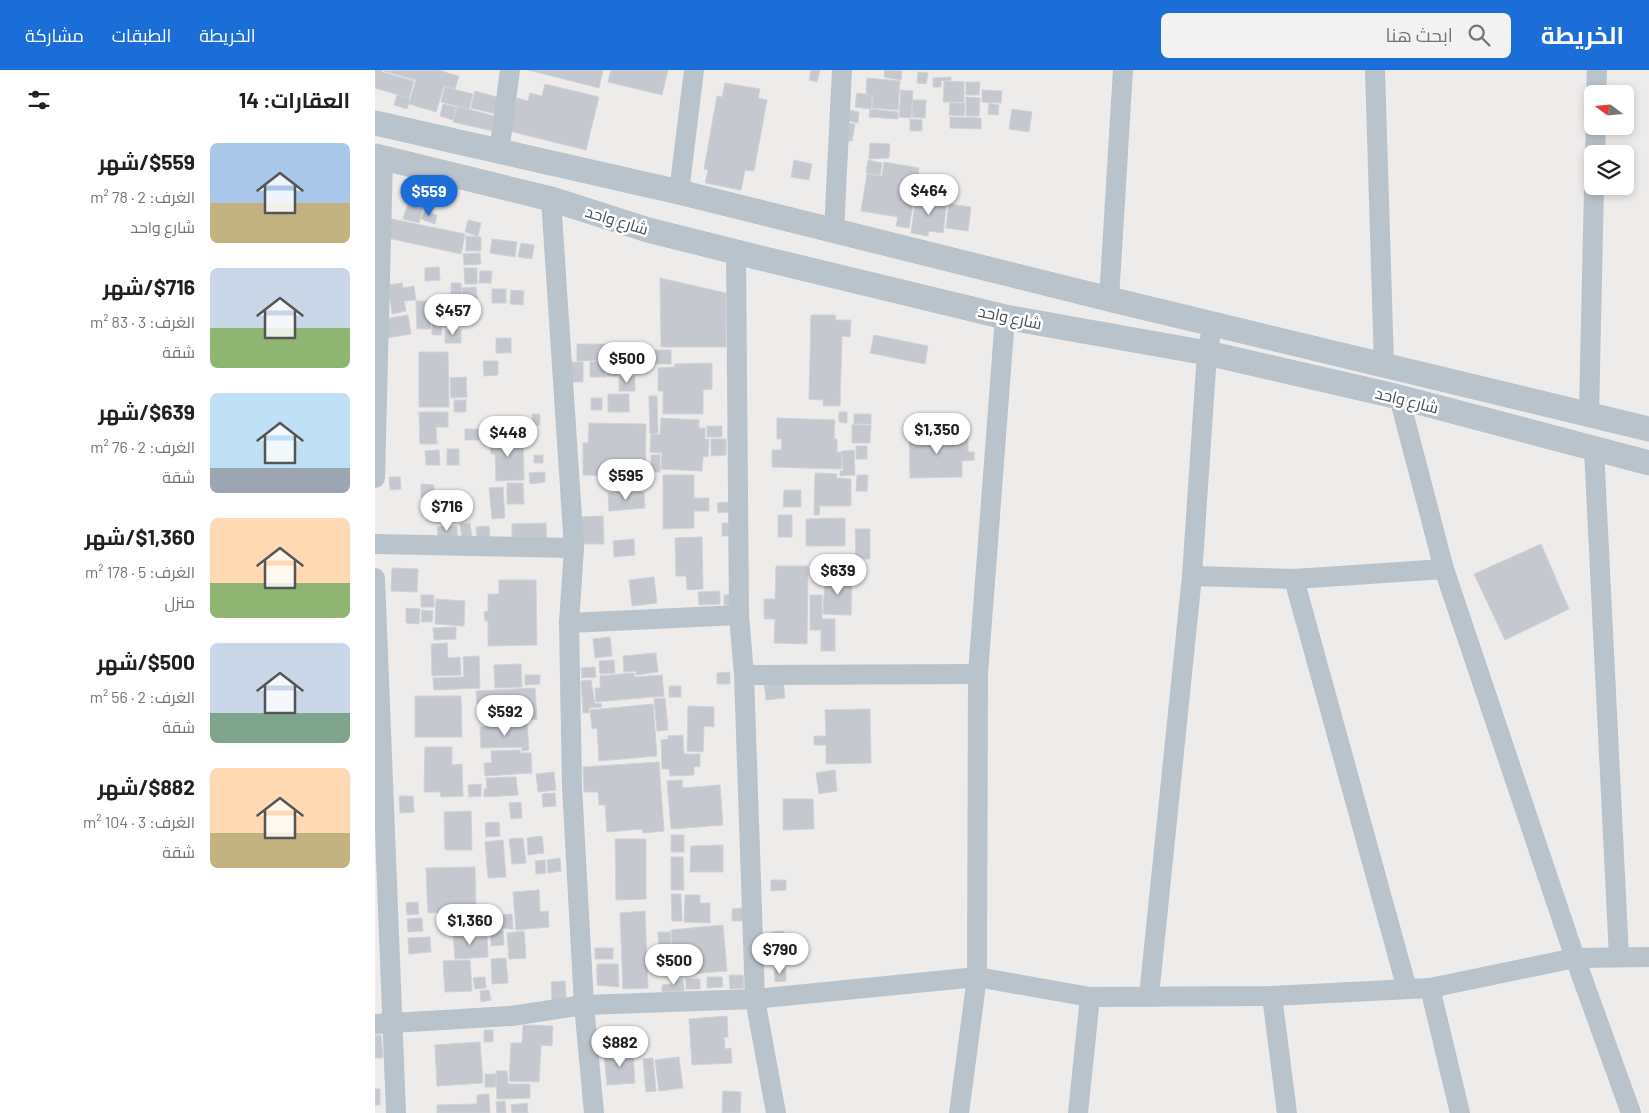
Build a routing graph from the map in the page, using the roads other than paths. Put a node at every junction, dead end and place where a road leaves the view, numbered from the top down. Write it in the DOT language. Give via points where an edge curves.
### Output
graph roads {
  1 [pos="510,70"];
  2 [pos="694,70"];
  3 [pos="842,70"];
  4 [pos="1123,70"];
  5 [pos="1375,70"];
  6 [pos="1597,70"];
  7 [pos="1596,85"];
  8 [pos="375,122"];
  9 [pos="499,152"];
  10 [pos="379,157"];
  11 [pos="679,192"];
  12 [pos="1594,195"];
  13 [pos="551,199"];
  14 [pos="833,231"];
  15 [pos="736,252"];
  16 [pos="1109,299"];
  17 [pos="1005,317"];
  18 [pos="1213,323"];
  19 [pos="1207,353"];
  20 [pos="1383,364"];
  21 [pos="1399,397"];
  22 [pos="1589,414"];
  23 [pos="1649,429"];
  24 [pos="1594,449"];
  25 [pos="1649,463"];
  26 [pos="375,478"];
  27 [pos="375,544"];
  28 [pos="574,548"];
  29 [pos="1444,569"];
  30 [pos="1192,576"];
  31 [pos="375,578"];
  32 [pos="1294,579"];
  33 [pos="739,614"];
  34 [pos="376,620"];
  35 [pos="569,623"];
  36 [pos="978,674"];
  37 [pos="743,675"];
  38 [pos="1619,957"];
  39 [pos="1649,957"];
  40 [pos="1575,958"];
  41 [pos="977,977"];
  42 [pos="1430,988"];
  43 [pos="1407,989"];
  44 [pos="1149,996"];
  45 [pos="1272,996"];
  46 [pos="1090,997"];
  47 [pos="755,1000"];
  48 [pos="585,1005"];
  49 [pos="383,1024"];
  50 [pos="396,1113"];
  51 [pos="595,1113"];
  52 [pos="776,1113"];
  53 [pos="959,1113"];
  54 [pos="1078,1113"];
  55 [pos="1287,1113"];
  56 [pos="1460,1113"];
  57 [pos="1631,1113"];
  1 -- 9 [label="street"];
  2 -- 11 [label="street"];
  3 -- 14 [label="street"];
  4 -- 16 [label="street"];
  5 -- 20 [label="street"];
  6 -- 7 [label="street"];
  8 -- 9 [label="street, شارع واحد"];
  9 -- 11 [label="street, شارع واحد"];
  10 -- 13 [label="street, شارع واحد"];
  10 -- 26 [label="street"];
  11 -- 14 [label="street, شارع واحد"];
  12 -- 22 [label="street"];
  13 -- 15 [label="street, شارع واحد" via="648,230"];
  13 -- 28 [label="street"];
  14 -- 16 [label="street, شارع واحد"];
  15 -- 17 [label="street, شارع واحد"];
  15 -- 33 [label="street"];
  16 -- 18 [label="street, شارع واحد"];
  17 -- 19 [label="street, شارع واحد"];
  17 -- 36 [label="street"];
  18 -- 19 [label="street"];
  18 -- 20 [label="street, شارع واحد"];
  19 -- 21 [label="street, شارع واحد"];
  19 -- 30 [label="street"];
  20 -- 22 [label="street, شارع واحد"];
  21 -- 24 [label="street, شارع واحد"];
  21 -- 29 [label="street"];
  22 -- 23 [label="street, شارع واحد"];
  24 -- 25 [label="street, شارع واحد"];
  24 -- 38 [label="street"];
  27 -- 28 [label="street"];
  28 -- 35 [label="street"];
  29 -- 32 [label="street"];
  29 -- 40 [label="street"];
  30 -- 32 [label="street"];
  30 -- 44 [label="street"];
  31 -- 34 [label="street"];
  32 -- 43 [label="street"];
  33 -- 35 [label="street"];
  33 -- 37 [label="street"];
  34 -- 49 [label="street"];
  35 -- 48 [label="street" via="572,786"];
  36 -- 37 [label="street"];
  36 -- 41 [label="street"];
  37 -- 47 [label="street"];
  38 -- 39 [label="street"];
  38 -- 40 [label="street"];
  40 -- 42 [label="street"];
  40 -- 57 [label="street"];
  41 -- 46 [label="street"];
  41 -- 47 [label="street"];
  41 -- 53 [label="street"];
  42 -- 43 [label="street"];
  42 -- 56 [label="street"];
  43 -- 45 [label="street"];
  44 -- 45 [label="street"];
  44 -- 46 [label="street"];
  45 -- 55 [label="street"];
  46 -- 54 [label="street"];
  47 -- 48 [label="street"];
  47 -- 52 [label="street"];
  48 -- 49 [label="street" via="511,1016"];
  48 -- 51 [label="street"];
  49 -- 50 [label="street"];
}
